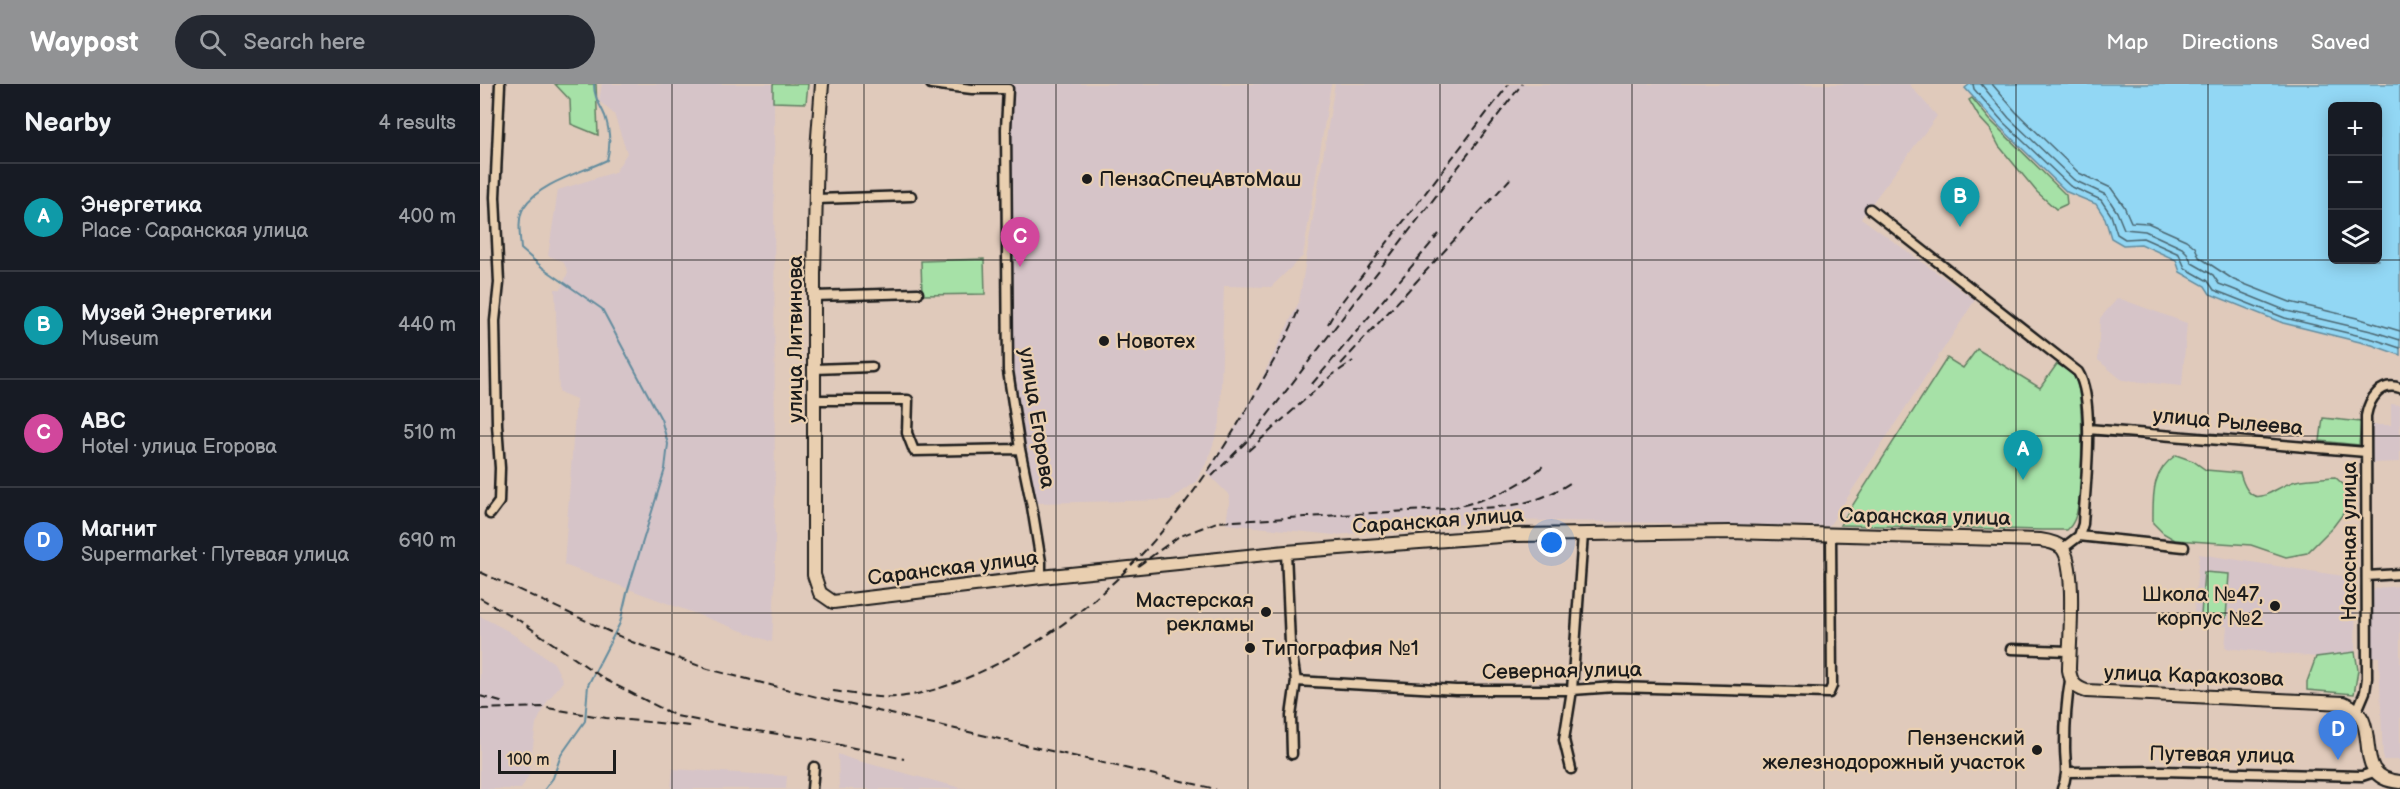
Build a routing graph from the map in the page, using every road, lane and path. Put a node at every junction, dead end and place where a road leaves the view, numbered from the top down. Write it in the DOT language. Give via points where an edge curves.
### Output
graph roads {
  1 [pos="500,84"];
  2 [pos="822,84"];
  3 [pos="931,84"];
  4 [pos="911,196"];
  5 [pos="816,199"];
  6 [pos="1870,209"];
  7 [pos="918,293"];
  8 [pos="814,296"];
  9 [pos="872,367"];
  10 [pos="814,369"];
  11 [pos="2398,387"];
  12 [pos="814,400"];
  13 [pos="2088,429"];
  14 [pos="1020,449"];
  15 [pos="2366,452"];
  16 [pos="490,514"];
  17 [pos="1583,534"];
  18 [pos="1831,534"];
  19 [pos="2079,536"];
  20 [pos="2184,547"];
  21 [pos="2062,549"];
  22 [pos="1286,552"];
  23 [pos="2400,574"];
  24 [pos="2367,576"];
  25 [pos="1041,577"];
  26 [pos="820,593"];
  27 [pos="2011,649"];
  28 [pos="2069,651"];
  29 [pos="1296,681"];
  30 [pos="2070,681"];
  31 [pos="1572,690"];
  32 [pos="2357,711"];
  33 [pos="1292,754"];
  34 [pos="814,767"];
  35 [pos="1571,769"];
  36 [pos="2068,772"];
  37 [pos="2374,772"];
  38 [pos="2400,782"];
  39 [pos="812,789"];
  40 [pos="2062,789"];
  1 -- 16 [label="street" via="495,197 500,502"];
  2 -- 5 [label="main road, улица Литвинова"];
  3 -- 14 [label="street, улица Егорова" via="1008,89 1008,371"];
  4 -- 5 [label="street"];
  5 -- 8 [label="main road, улица Литвинова"];
  6 -- 13 [label="street" via="2078,372 2085,390"];
  7 -- 8 [label="street"];
  8 -- 10 [label="main road, улица Литвинова"];
  9 -- 10 [label="street"];
  10 -- 12 [label="main road, улица Литвинова"];
  11 -- 15 [label="street, Насосная улица" via="2381,389 2371,401 2366,416"];
  12 -- 14 [label="street" via="908,400 907,433 914,451"];
  12 -- 26 [label="main road, улица Литвинова" via="814,575"];
  13 -- 15 [label="street, улица Рылеева"];
  13 -- 19 [label="street"];
  14 -- 25 [label="street, улица Егорова"];
  15 -- 24 [label="street, Насосная улица"];
  17 -- 18 [label="main road, Саранская улица"];
  17 -- 22 [label="main road, Саранская улица" via="1457,538"];
  17 -- 31 [label="street"];
  18 -- 21 [label="main road, Саранская улица" via="2029,539"];
  18 -- 31 [label="street, Северная улица" via="1833,686 1829,693 1615,687"];
  19 -- 20 [label="street"];
  19 -- 21 [label="street"];
  21 -- 28 [label="main road" via="2071,585"];
  22 -- 25 [label="main road, Саранская улица"];
  22 -- 29 [label="street" via="1290,643"];
  23 -- 24 [label="street"];
  24 -- 32 [label="street, Насосная улица" via="2367,678"];
  25 -- 26 [label="main road, Саранская улица" via="833,603"];
  27 -- 28 [label="street"];
  28 -- 30 [label="main road"];
  29 -- 31 [label="street, Северная улица" via="1456,690"];
  29 -- 33 [label="street" via="1291,716"];
  30 -- 32 [label="main road, улица Каракозова" via="2086,691 2334,702"];
  30 -- 36 [label="street" via="2066,707"];
  31 -- 35 [label="street" via="1564,740"];
  32 -- 37 [label="main road" via="2364,723 2368,758"];
  34 -- 39 [label="street"];
  36 -- 37 [label="street, Путевая улица" via="2362,776"];
  36 -- 40 [label="street"];
  37 -- 38 [label="main road"];
}
